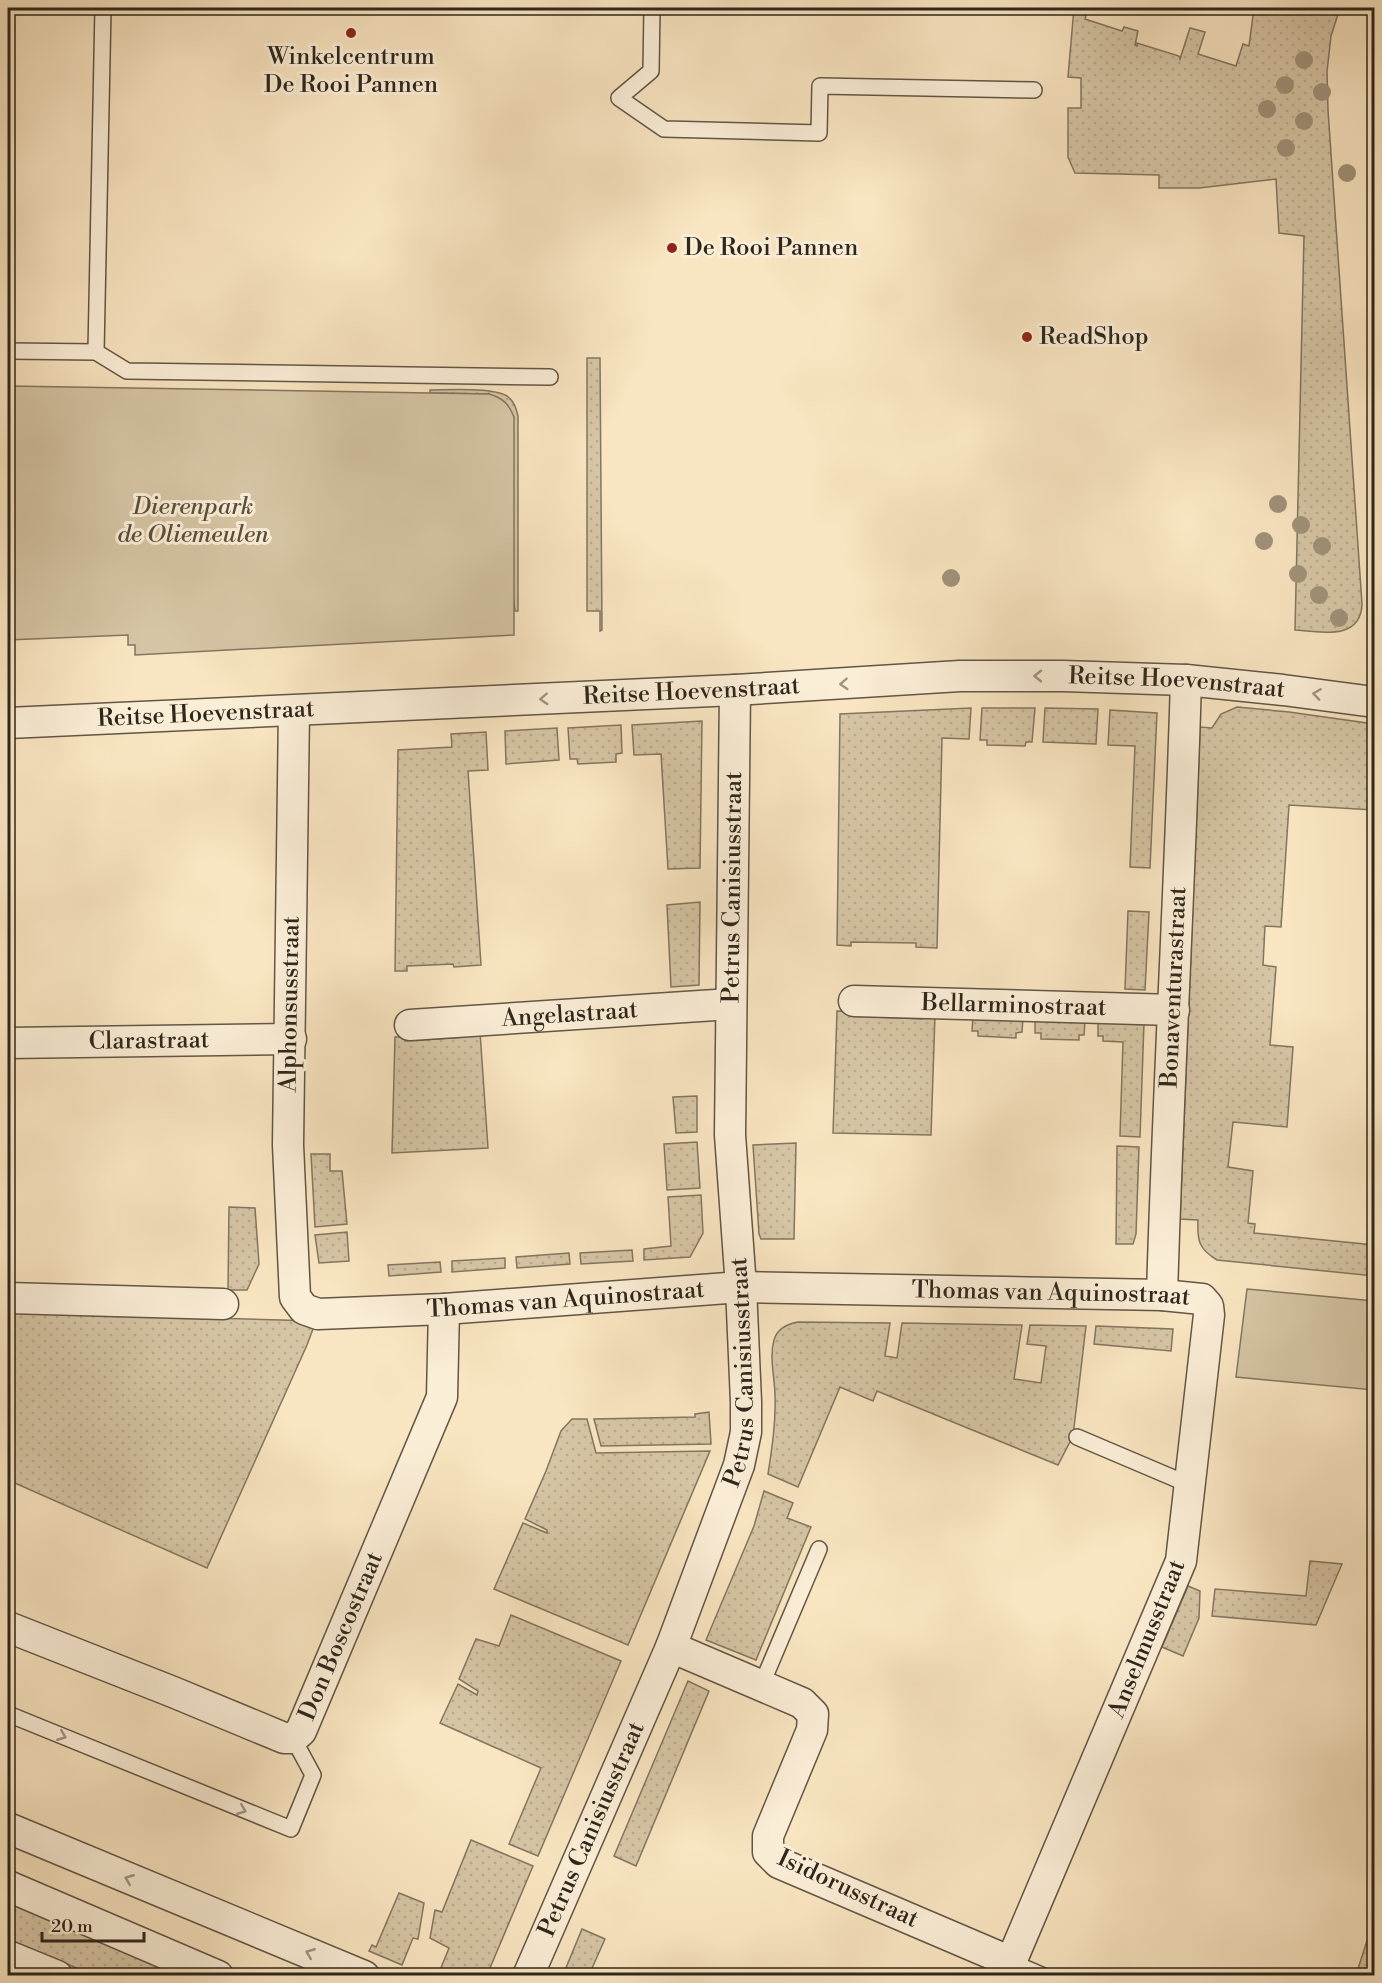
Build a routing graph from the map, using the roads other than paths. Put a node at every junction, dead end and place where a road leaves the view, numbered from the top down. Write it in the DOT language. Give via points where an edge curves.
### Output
graph roads {
  1 [pos="103,8"];
  2 [pos="652,8"];
  3 [pos="1034,90"];
  4 [pos="8,351"];
  5 [pos="96,352"];
  6 [pos="550,377"];
  7 [pos="1186,680"];
  8 [pos="735,690"];
  9 [pos="1374,702"];
  10 [pos="294,711"];
  11 [pos="8,723"];
  12 [pos="854,1000"];
  13 [pos="731,1004"];
  14 [pos="1174,1010"];
  15 [pos="410,1025"];
  16 [pos="291,1039"];
  17 [pos="8,1043"];
  18 [pos="741,1287"];
  19 [pos="1162,1295"];
  20 [pos="295,1297"];
  21 [pos="8,1298"];
  22 [pos="1202,1299"];
  23 [pos="223,1304"];
  24 [pos="444,1309"];
  25 [pos="1077,1437"];
  26 [pos="1190,1485"];
  27 [pos="819,1549"];
  28 [pos="8,1628"];
  29 [pos="671,1647"];
  30 [pos="761,1686"];
  31 [pos="8,1714"];
  32 [pos="293,1738"];
  33 [pos="8,1828"];
  34 [pos="8,1886"];
  35 [pos="8,1956"];
  36 [pos="1007,1969"];
  37 [pos="57,1976"];
  38 [pos="218,1976"];
  39 [pos="364,1976"];
  40 [pos="528,1976"];
  41 [pos="1044,1976"];
  1 -- 5 [label="lane"];
  2 -- 3 [label="lane" via="651,71 619,98 664,129 819,133 820,86"];
  4 -- 5 [label="lane"];
  5 -- 6 [label="lane" via="127,371"];
  7 -- 8 [label="street, Reitse Hoevenstraat, one-way" via="960,676"];
  9 -- 7 [label="street, Reitse Hoevenstraat, one-way"];
  7 -- 14 [label="street, Bonaventurastraat"];
  8 -- 10 [label="street, Reitse Hoevenstraat, one-way"];
  8 -- 13 [label="street, Petrus Canisiusstraat"];
  10 -- 11 [label="street, Reitse Hoevenstraat"];
  10 -- 16 [label="street, Alphonsusstraat"];
  12 -- 14 [label="street, Bellarminostraat"];
  13 -- 15 [label="street, Angelastraat"];
  13 -- 18 [label="street, Petrus Canisiusstraat" via="730,1134"];
  14 -- 19 [label="street, Bonaventurastraat"];
  16 -- 17 [label="street, Clarastraat"];
  16 -- 20 [label="street, Alphonsusstraat" via="288,1145"];
  18 -- 19 [label="street, Thomas van Aquinostraat"];
  18 -- 24 [label="street, Thomas van Aquinostraat"];
  18 -- 29 [label="street, Petrus Canisiusstraat" via="746,1432 739,1466"];
  19 -- 22 [label="street, Thomas van Aquinostraat"];
  20 -- 24 [label="street, Thomas van Aquinostraat" via="304,1309 318,1314"];
  21 -- 23 [label="street"];
  22 -- 26 [label="street, Anselmusstraat" via="1209,1316"];
  24 -- 32 [label="street, Don Boscostraat" via="442,1397 301,1731"];
  25 -- 26 [label="lane"];
  26 -- 36 [label="street, Anselmusstraat" via="1182,1561"];
  27 -- 30 [label="lane"];
  28 -- 32 [label="street, Don Boscostraat" via="284,1738"];
  29 -- 30 [label="street, Isidorusstraat"];
  29 -- 40 [label="street, Petrus Canisiusstraat"];
  30 -- 36 [label="street, Isidorusstraat" via="802,1703 813,1714 812,1730 768,1836 768,1852 779,1863"];
  31 -- 32 [label="lane, one-way" via="291,1829 314,1775"];
  39 -- 33 [label="street, one-way"];
  34 -- 38 [label="street"];
  35 -- 37 [label="street"];
  36 -- 41 [label="lane"];
}
